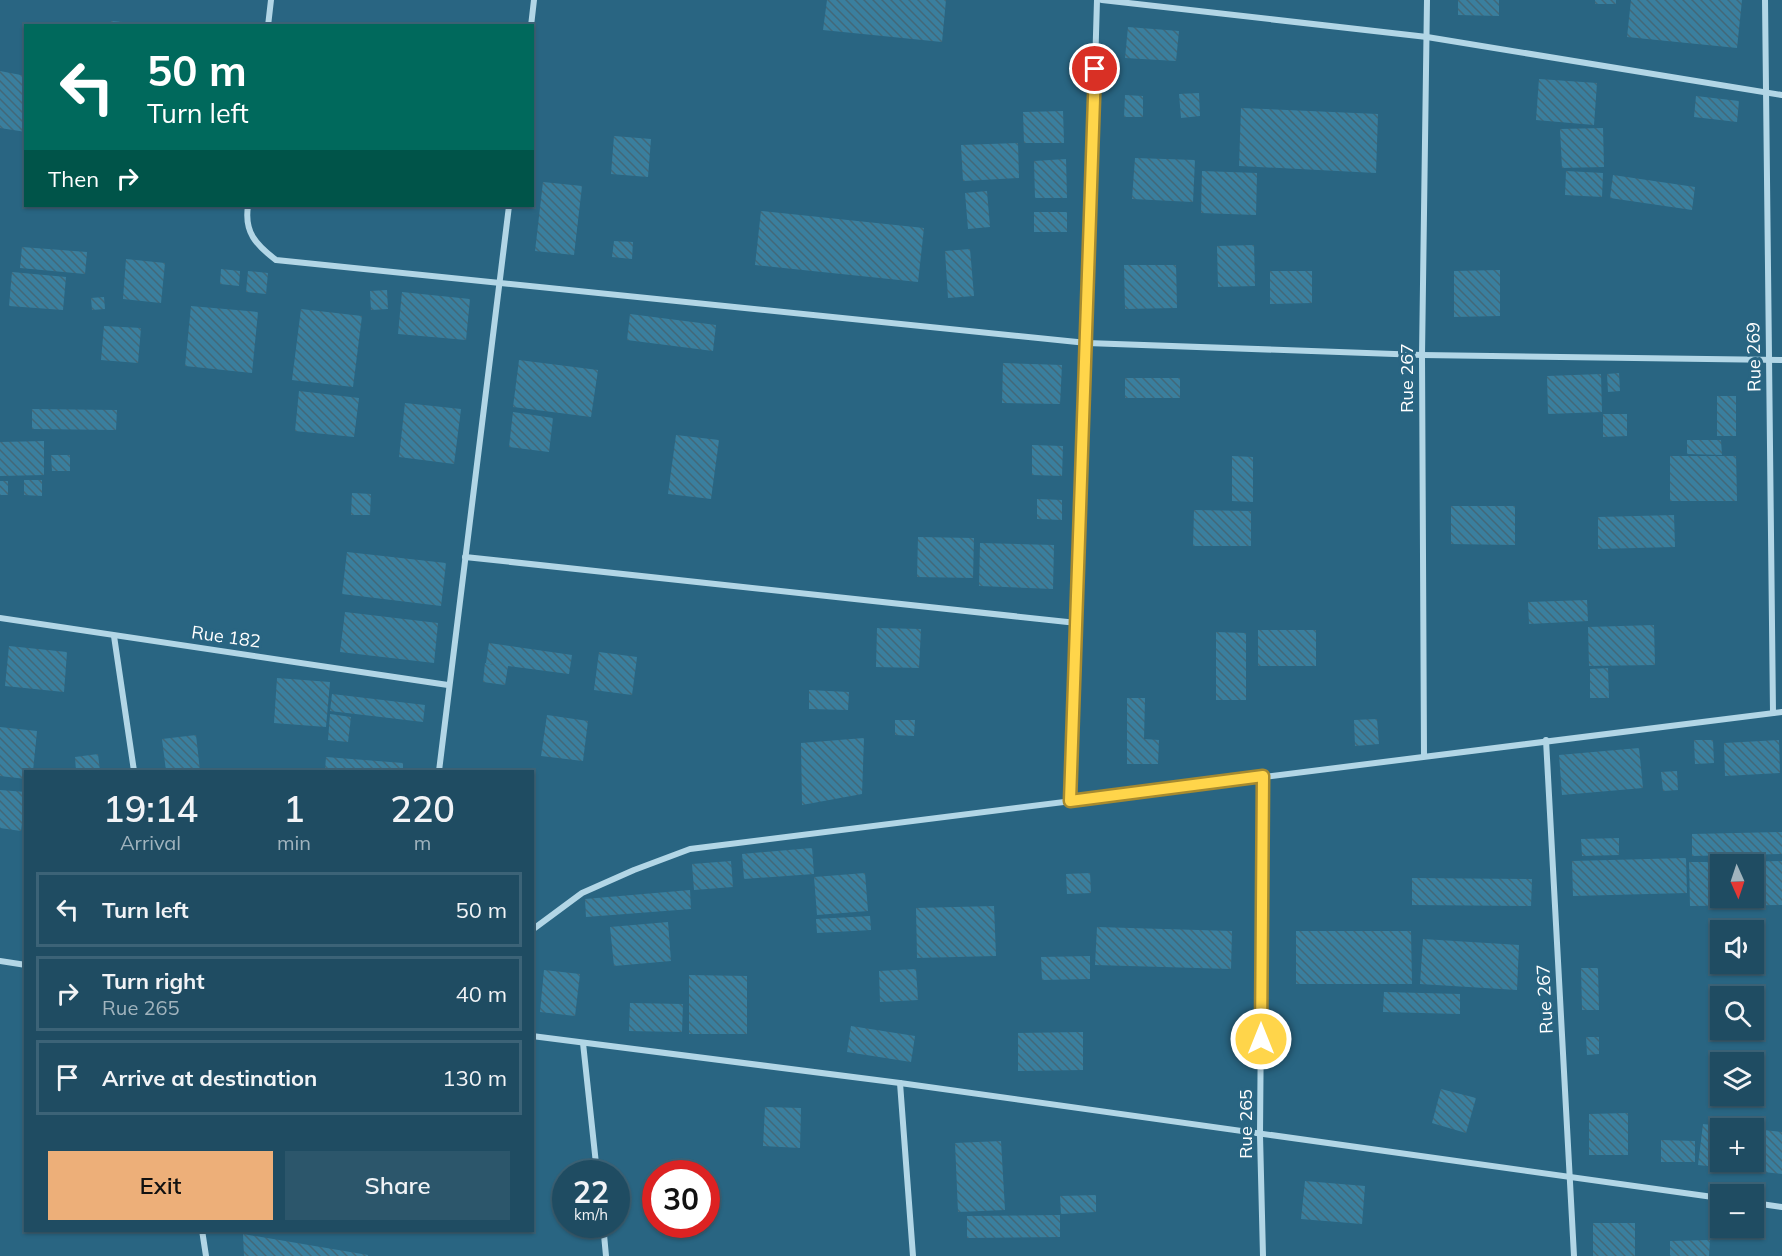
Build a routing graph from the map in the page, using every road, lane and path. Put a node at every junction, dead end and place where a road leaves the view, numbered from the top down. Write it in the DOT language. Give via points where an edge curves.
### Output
graph roads {
  1 [pos="271,0"];
  2 [pos="534,0"];
  3 [pos="1097,0"];
  4 [pos="1102,0"];
  5 [pos="1428,0"];
  6 [pos="1765,0"];
  7 [pos="268,24"];
  8 [pos="531,24"];
  9 [pos="1427,38"];
  10 [pos="1766,94"];
  11 [pos="1782,95"];
  12 [pos="248,207"];
  13 [pos="509,207"];
  14 [pos="500,282"];
  15 [pos="1087,343"];
  16 [pos="1422,355"];
  17 [pos="1769,359"];
  18 [pos="1782,360"];
  19 [pos="465,557"];
  20 [pos="0,618"];
  21 [pos="1077,623"];
  22 [pos="114,636"];
  23 [pos="448,685"];
  24 [pos="1782,712"];
  25 [pos="1773,713"];
  26 [pos="1546,740"];
  27 [pos="1424,755"];
  28 [pos="134,770"];
  29 [pos="439,770"];
  30 [pos="1263,776"];
  31 [pos="1070,801"];
  32 [pos="534,929"];
  33 [pos="0,961"];
  34 [pos="24,965"];
  35 [pos="534,1036"];
  36 [pos="583,1043"];
  37 [pos="900,1083"];
  38 [pos="1260,1135"];
  39 [pos="596,1160"];
  40 [pos="1569,1177"];
  41 [pos="1710,1197"];
  42 [pos="1764,1204"];
  43 [pos="1782,1207"];
  44 [pos="202,1232"];
  45 [pos="604,1238"];
  46 [pos="206,1256"];
  47 [pos="606,1256"];
  48 [pos="913,1256"];
  49 [pos="1263,1256"];
  50 [pos="1574,1256"];
  1 -- 7 [label="street"];
  2 -- 8 [label="street"];
  3 -- 15 [label="street"];
  4 -- 9 [label="street"];
  5 -- 9 [label="street, Rue 267"];
  6 -- 10 [label="street, Rue 269"];
  9 -- 10 [label="street"];
  9 -- 16 [label="street, Rue 267"];
  10 -- 11 [label="street"];
  10 -- 17 [label="street, Rue 269"];
  12 -- 14 [label="street" via="246,217 256,245 276,260"];
  13 -- 14 [label="street"];
  14 -- 15 [label="street"];
  14 -- 19 [label="street"];
  15 -- 16 [label="street"];
  15 -- 21 [label="street"];
  16 -- 17 [label="street"];
  16 -- 27 [label="street, Rue 267"];
  17 -- 18 [label="street"];
  17 -- 25 [label="street, Rue 269"];
  19 -- 21 [label="street"];
  19 -- 23 [label="street"];
  20 -- 22 [label="street, Rue 182"];
  21 -- 31 [label="street"];
  22 -- 23 [label="street, Rue 182"];
  22 -- 28 [label="street"];
  23 -- 29 [label="street"];
  24 -- 25 [label="street"];
  25 -- 26 [label="street"];
  26 -- 27 [label="street"];
  26 -- 40 [label="street, Rue 267"];
  27 -- 30 [label="street"];
  30 -- 31 [label="street"];
  30 -- 38 [label="street, Rue 265"];
  31 -- 32 [label="street" via="690,849 582,893"];
  33 -- 34 [label="street"];
  35 -- 36 [label="street"];
  36 -- 37 [label="street"];
  36 -- 39 [label="street"];
  37 -- 38 [label="street"];
  37 -- 48 [label="street"];
  38 -- 40 [label="street"];
  38 -- 49 [label="street, Rue 265"];
  40 -- 41 [label="street"];
  40 -- 50 [label="street, Rue 267"];
  42 -- 43 [label="street"];
  44 -- 46 [label="street"];
  45 -- 47 [label="street"];
}
